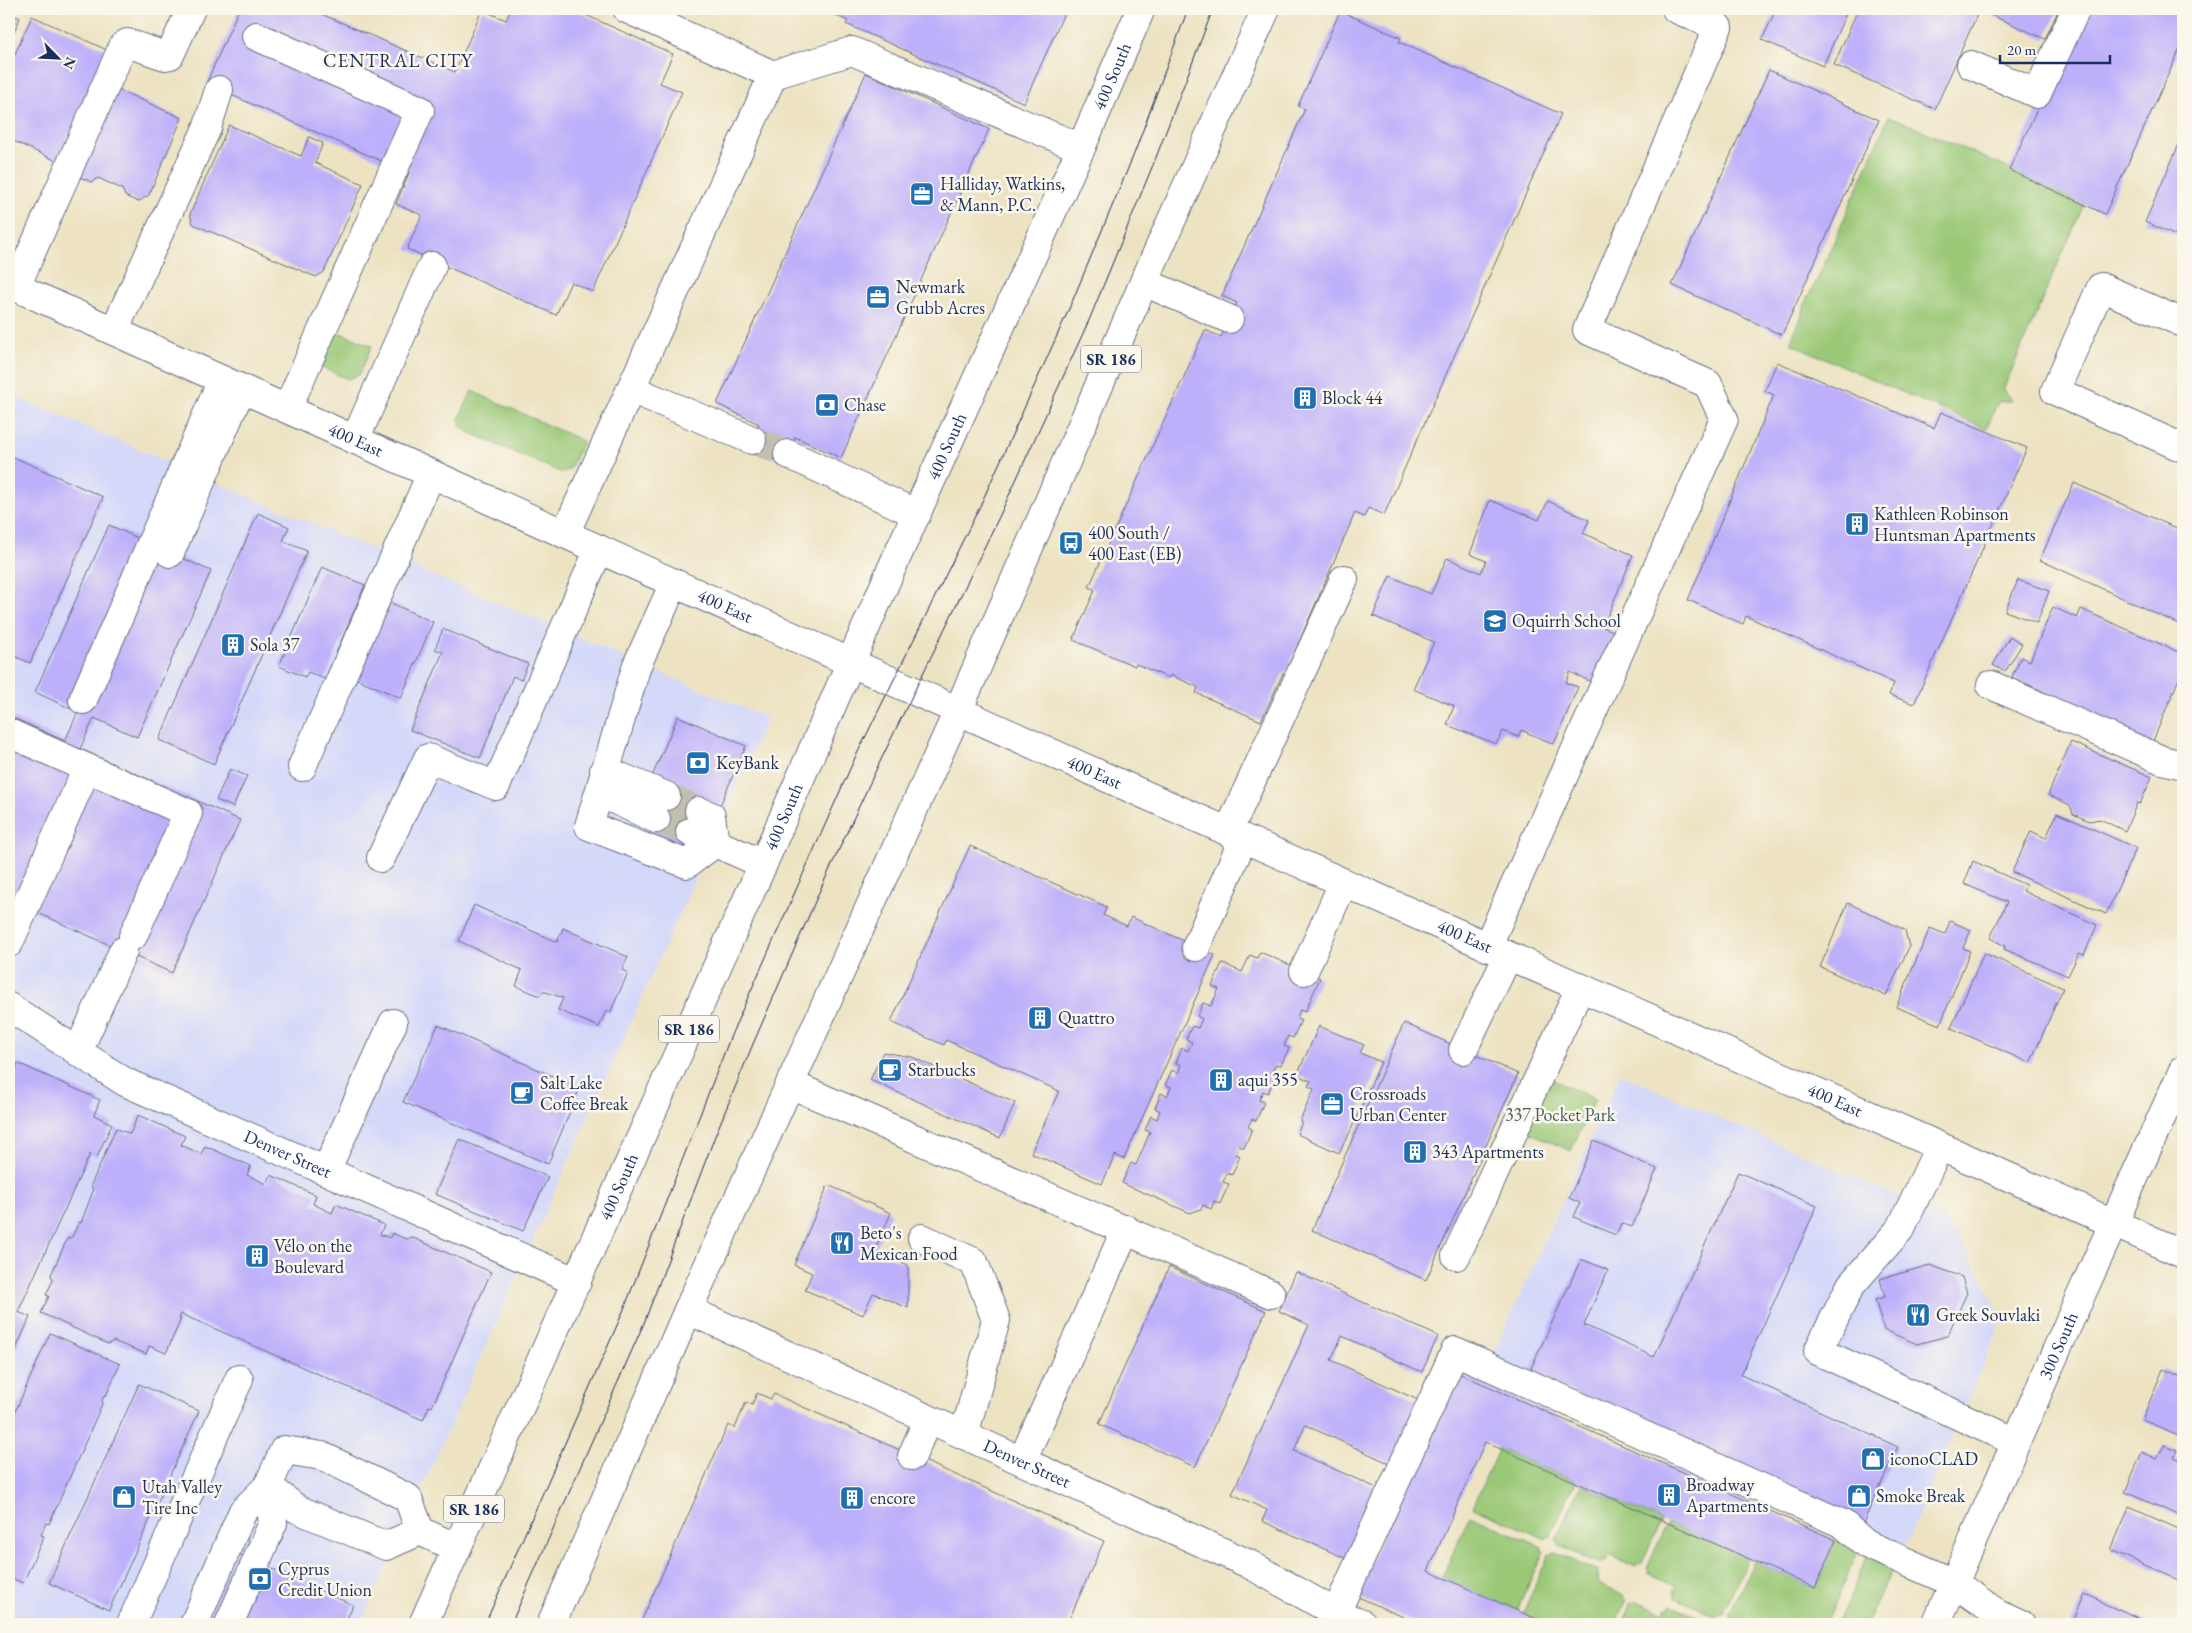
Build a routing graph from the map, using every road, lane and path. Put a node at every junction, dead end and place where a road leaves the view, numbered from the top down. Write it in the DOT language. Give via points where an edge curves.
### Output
graph roads {
  1 [pos="191,9"];
  2 [pos="627,9"];
  3 [pos="1141,9"];
  4 [pos="1266,9"];
  5 [pos="1676,9"];
  6 [pos="2076,9"];
  7 [pos="256,36"];
  8 [pos="1972,65"];
  9 [pos="773,75"];
  10 [pos="219,90"];
  11 [pos="1081,148"];
  12 [pos="432,266"];
  13 [pos="1144,282"];
  14 [pos="12,286"];
  15 [pos="1229,319"];
  16 [pos="2183,323"];
  17 [pos="114,332"];
  18 [pos="232,385"];
  19 [pos="631,389"];
  20 [pos="287,409"];
  21 [pos="355,440"];
  22 [pos="752,440"];
  23 [pos="2183,448"];
  24 [pos="788,454"];
  25 [pos="431,474"];
  26 [pos="917,514"];
  27 [pos="565,534"];
  28 [pos="599,549"];
  29 [pos="170,553"];
  30 [pos="1344,579"];
  31 [pos="674,583"];
  32 [pos="852,663"];
  33 [pos="1991,685"];
  34 [pos="83,700"];
  35 [pos="958,711"];
  36 [pos="9,733"];
  37 [pos="2183,765"];
  38 [pos="302,767"];
  39 [pos="87,768"];
  40 [pos="602,782"];
  41 [pos="661,808"];
  42 [pos="695,821"];
  43 [pos="1236,836"];
  44 [pos="715,843"];
  45 [pos="381,858"];
  46 [pos="763,864"];
  47 [pos="1343,882"];
  48 [pos="9,943"];
  49 [pos="1196,947"];
  50 [pos="1498,951"];
  51 [pos="1304,971"];
  52 [pos="1580,988"];
  53 [pos="9,1008"];
  54 [pos="393,1023"];
  55 [pos="1463,1050"];
  56 [pos="78,1052"];
  57 [pos="2183,1070"];
  58 [pos="790,1084"];
  59 [pos="1939,1147"];
  60 [pos="326,1171"];
  61 [pos="2114,1224"];
  62 [pos="1126,1229"];
  63 [pos="922,1238"];
  64 [pos="2183,1254"];
  65 [pos="1456,1256"];
  66 [pos="577,1282"];
  67 [pos="1271,1294"];
  68 [pos="688,1310"];
  69 [pos="239,1379"];
  70 [pos="928,1419"];
  71 [pos="964,1435"];
  72 [pos="2016,1442"];
  73 [pos="912,1456"];
  74 [pos="1022,1461"];
  75 [pos="268,1486"];
  76 [pos="420,1531"];
  77 [pos="457,1548"];
  78 [pos="1954,1583"];
  79 [pos="1336,1613"];
  80 [pos="131,1624"];
  81 [pos="194,1624"];
  82 [pos="214,1624"];
  83 [pos="229,1624"];
  84 [pos="423,1624"];
  85 [pos="551,1624"];
  86 [pos="1362,1624"];
  87 [pos="1936,1624"];
  88 [pos="2021,1624"];
  1 -- 14 [label="street" via="170,55 127,43 123,46"];
  2 -- 9 [label="street"];
  3 -- 11 [label="street, 400 South / SR 186"];
  4 -- 13 [label="street, SR 186"];
  5 -- 50 [label="street" via="1718,27 1587,330 1708,384 1724,419"];
  6 -- 8 [label="street" via="2037,94"];
  7 -- 20 [label="street" via="420,110"];
  9 -- 11 [label="street" via="852,51"];
  9 -- 19 [label="street"];
  10 -- 17 [label="street" via="207,128"];
  11 -- 26 [label="street, 400 South / SR 186"];
  12 -- 21 [label="street"];
  13 -- 15 [label="street"];
  13 -- 35 [label="street, SR 186"];
  14 -- 17 [label="street, 400 East"];
  16 -- 23 [label="street" via="2101,287 2055,391"];
  17 -- 18 [label="street, 400 East"];
  18 -- 20 [label="street, 400 East"];
  18 -- 29 [label="street"];
  18 -- 34 [label="street"];
  19 -- 22 [label="street"];
  19 -- 27 [label="street"];
  20 -- 21 [label="street, 400 East"];
  21 -- 25 [label="street, 400 East"];
  24 -- 26 [label="street"];
  25 -- 27 [label="street, 400 East"];
  25 -- 38 [label="street"];
  26 -- 32 [label="street, 400 South / SR 186"];
  27 -- 28 [label="street, 400 East"];
  28 -- 31 [label="street, 400 East"];
  28 -- 45 [label="street" via="496,786 428,758"];
  30 -- 43 [label="street"];
  31 -- 32 [label="street, 400 East"];
  31 -- 40 [label="street" via="637,665"];
  32 -- 35 [label="street, 400 East"];
  32 -- 46 [label="street, 400 South / SR 186"];
  33 -- 37 [label="street" via="2162,760"];
  35 -- 43 [label="street, 400 East"];
  35 -- 58 [label="street, SR 186"];
  36 -- 39 [label="street"];
  39 -- 48 [label="street"];
  39 -- 56 [label="street" via="188,813"];
  40 -- 41 [label="street"];
  40 -- 44 [label="street" via="589,826 687,864"];
  42 -- 44 [label="street" via="711,816"];
  43 -- 47 [label="street, 400 East"];
  43 -- 49 [label="street"];
  44 -- 46 [label="street"];
  46 -- 66 [label="street, 400 South / SR 186"];
  47 -- 50 [label="street, 400 East"];
  47 -- 51 [label="street"];
  50 -- 52 [label="street, 400 East"];
  50 -- 55 [label="street"];
  52 -- 59 [label="street, 400 East"];
  52 -- 65 [label="street"];
  53 -- 56 [label="street, Denver Street"];
  54 -- 60 [label="street"];
  56 -- 60 [label="street, Denver Street" via="125,1082"];
  57 -- 61 [label="street, 300 South"];
  58 -- 62 [label="street"];
  58 -- 68 [label="street, SR 186"];
  59 -- 61 [label="street, 400 East"];
  59 -- 72 [label="street" via="1901,1228 1851,1285 1818,1351"];
  60 -- 66 [label="street, Denver Street"];
  61 -- 64 [label="street, 400 East"];
  61 -- 72 [label="street, 300 South"];
  62 -- 67 [label="street"];
  62 -- 74 [label="street"];
  63 -- 71 [label="street" via="974,1262 996,1320"];
  66 -- 77 [label="street, 400 South / SR 186"];
  68 -- 70 [label="street, Denver Street"];
  68 -- 85 [label="street, SR 186"];
  69 -- 80 [label="street"];
  70 -- 71 [label="street, Denver Street"];
  70 -- 73 [label="street"];
  71 -- 74 [label="street, Denver Street"];
  72 -- 78 [label="street, 300 South"];
  74 -- 79 [label="street, Denver Street" via="1249,1564"];
  75 -- 76 [label="street" via="297,1509 386,1546"];
  75 -- 76 [label="street" via="284,1450 322,1456 408,1498"];
  75 -- 81 [label="street" via="243,1511"];
  75 -- 82 [label="street" via="260,1517"];
  75 -- 83 [label="street" via="273,1523"];
  76 -- 77 [label="street"];
  77 -- 84 [label="street, 400 South / SR 186"];
  78 -- 79 [label="street" via="1866,1544 1843,1524 1455,1351"];
  78 -- 87 [label="street, 300 South"];
  78 -- 88 [label="street" via="1979,1602"];
  79 -- 86 [label="street, Denver Street"];
}
